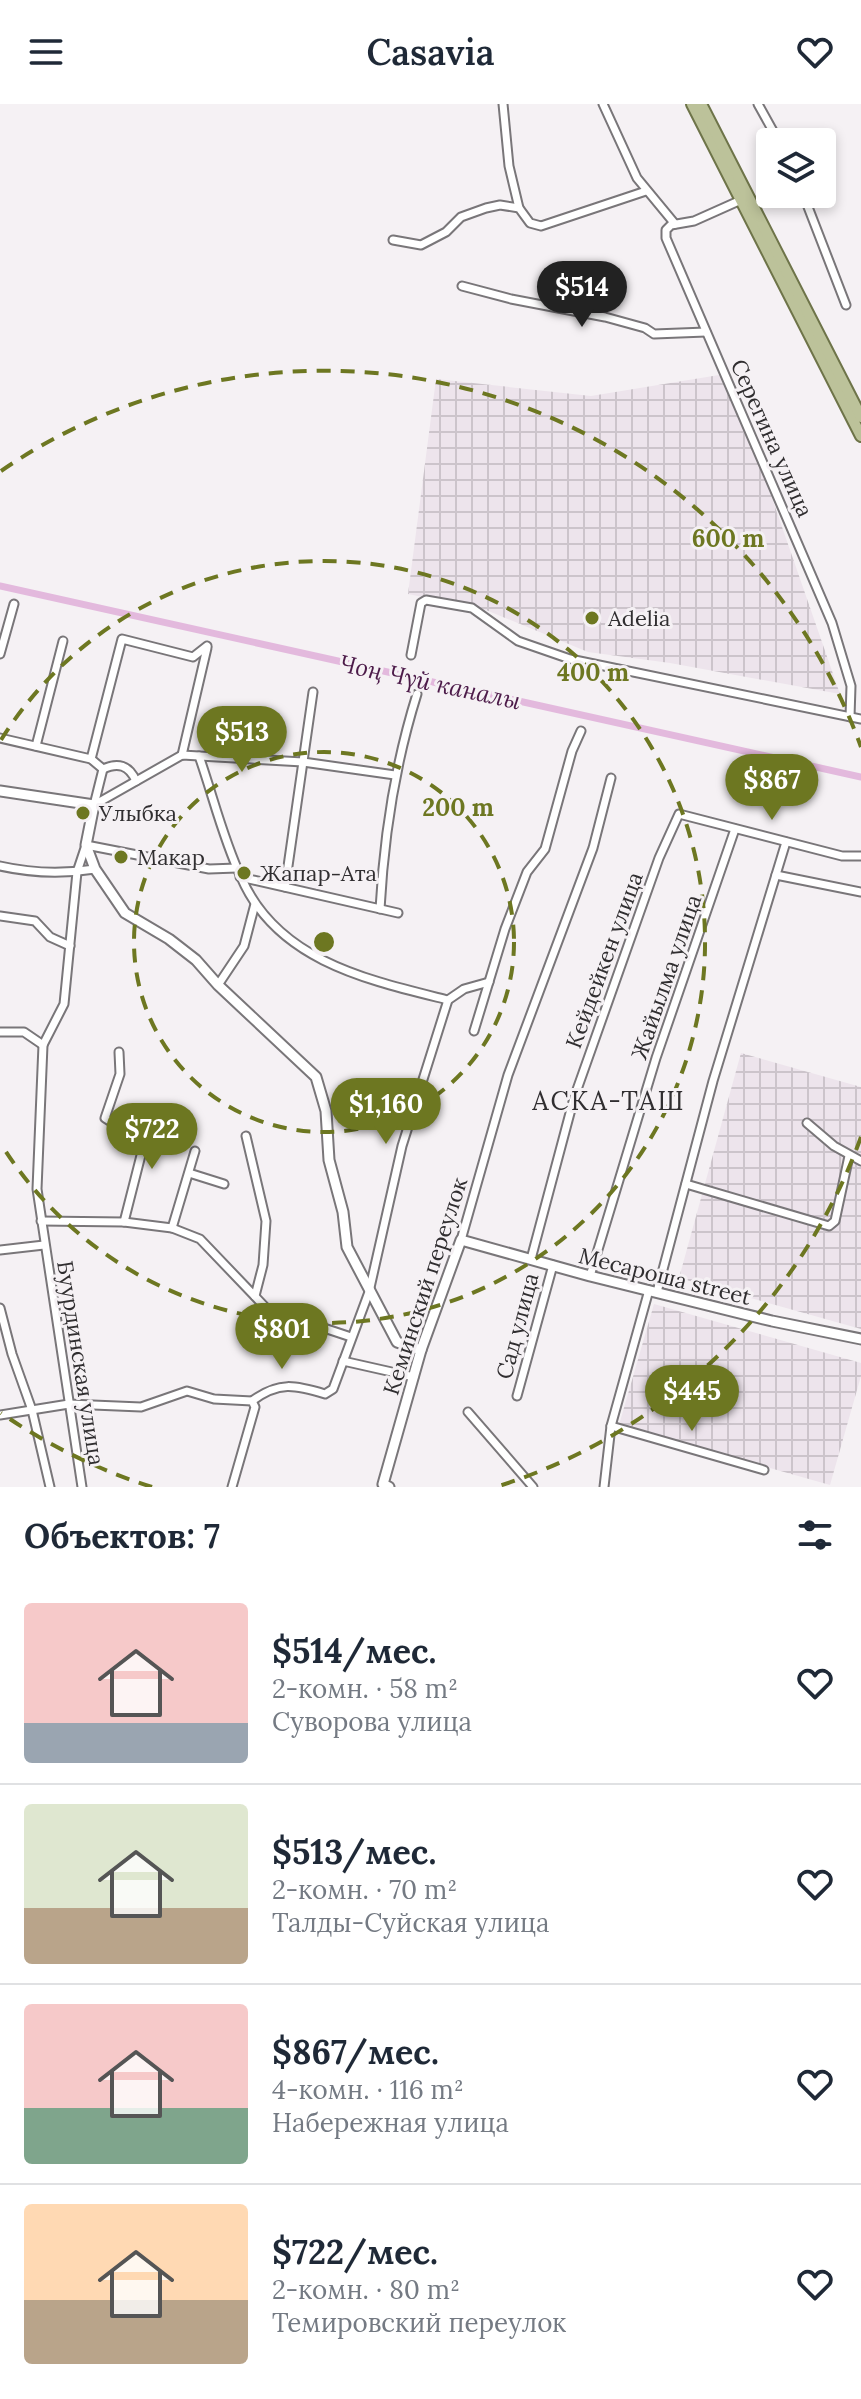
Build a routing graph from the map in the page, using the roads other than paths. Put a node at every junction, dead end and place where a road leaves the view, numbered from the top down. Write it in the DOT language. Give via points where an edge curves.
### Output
graph roads {
  1 [pos="503,104"];
  2 [pos="603,104"];
  3 [pos="692,104"];
  4 [pos="701,104"];
  5 [pos="758,104"];
  6 [pos="771,128"];
  7 [pos="646,191"];
  8 [pos="741,200"];
  9 [pos="519,208"];
  10 [pos="808,208"];
  11 [pos="675,224"];
  12 [pos="393,240"];
  13 [pos="462,286"];
  14 [pos="846,305"];
  15 [pos="706,332"];
  16 [pos="861,417"];
  17 [pos="861,436"];
  18 [pos="14,604"];
  19 [pos="63,641"];
  20 [pos="0,654"];
  21 [pos="411,655"];
  22 [pos="313,692"];
  23 [pos="417,694"];
  24 [pos="850,717"];
  25 [pos="861,719"];
  26 [pos="581,731"];
  27 [pos="0,738"];
  28 [pos="36,746"];
  29 [pos="182,755"];
  30 [pos="199,756"];
  31 [pos="91,759"];
  32 [pos="303,762"];
  33 [pos="103,769"];
  34 [pos="395,775"];
  35 [pos="611,778"];
  36 [pos="136,781"];
  37 [pos="0,791"];
  38 [pos="94,805"];
  39 [pos="735,829"];
  40 [pos="786,842"];
  41 [pos="86,845"];
  42 [pos="861,856"];
  43 [pos="0,866"];
  44 [pos="237,868"];
  45 [pos="95,869"];
  46 [pos="77,872"];
  47 [pos="776,875"];
  48 [pos="240,877"];
  49 [pos="285,887"];
  50 [pos="861,892"];
  51 [pos="255,904"];
  52 [pos="380,909"];
  53 [pos="398,913"];
  54 [pos="0,916"];
  55 [pos="70,946"];
  56 [pos="489,982"];
  57 [pos="218,985"];
  58 [pos="448,1000"];
  59 [pos="474,1031"];
  60 [pos="0,1032"];
  61 [pos="43,1045"];
  62 [pos="119,1052"];
  63 [pos="152,1112"];
  64 [pos="807,1123"];
  65 [pos="246,1136"];
  66 [pos="143,1142"];
  67 [pos="195,1151"];
  68 [pos="849,1156"];
  69 [pos="861,1161"];
  70 [pos="189,1173"];
  71 [pos="224,1184"];
  72 [pos="686,1184"];
  73 [pos="41,1221"];
  74 [pos="124,1222"];
  75 [pos="172,1228"];
  76 [pos="461,1240"];
  77 [pos="44,1245"];
  78 [pos="0,1250"];
  79 [pos="531,1259"];
  80 [pos="553,1265"];
  81 [pos="590,1276"];
  82 [pos="653,1291"];
  83 [pos="369,1292"];
  84 [pos="255,1296"];
  85 [pos="0,1308"];
  86 [pos="351,1337"];
  87 [pos="861,1339"];
  88 [pos="421,1350"];
  89 [pos="343,1361"];
  90 [pos="414,1377"];
  91 [pos="517,1396"];
  92 [pos="252,1401"];
  93 [pos="69,1404"];
  94 [pos="32,1410"];
  95 [pos="468,1412"];
  96 [pos="0,1415"];
  97 [pos="611,1426"];
  98 [pos="764,1470"];
  99 [pos="385,1486"];
  100 [pos="50,1487"];
  101 [pos="82,1487"];
  102 [pos="232,1487"];
  103 [pos="533,1487"];
  104 [pos="604,1487"];
  1 -- 9 [label="street"];
  2 -- 7 [label="street"];
  3 -- 8 [label="main road"];
  4 -- 16 [label="main road"];
  5 -- 6 [label="street"];
  7 -- 9 [label="street" via="541,226 530,223"];
  7 -- 11 [label="street"];
  8 -- 11 [label="street"];
  8 -- 17 [label="main road"];
  9 -- 12 [label="street" via="500,205 461,217 421,245"];
  10 -- 14 [label="street"];
  11 -- 15 [label="street, Серегина улица" via="667,227 666,238"];
  13 -- 15 [label="street" via="605,317 654,334"];
  15 -- 24 [label="street, Серегина улица" via="832,623 851,686"];
  18 -- 20 [label="street"];
  19 -- 28 [label="street"];
  21 -- 24 [label="street" via="421,603 426,600 472,608 518,641 570,659"];
  22 -- 32 [label="street"];
  23 -- 34 [label="street"];
  24 -- 25 [label="street"];
  26 -- 56 [label="street" via="545,849 527,872"];
  27 -- 28 [label="street"];
  28 -- 31 [label="street"];
  29 -- 30 [label="street"];
  29 -- 31 [label="street" via="207,646 193,657 122,639"];
  29 -- 36 [label="street"];
  30 -- 32 [label="street"];
  30 -- 44 [label="street"];
  31 -- 33 [label="street"];
  32 -- 34 [label="street"];
  32 -- 49 [label="street"];
  33 -- 36 [label="street" via="123,765"];
  33 -- 38 [label="street, Буурдинская улица"];
  34 -- 52 [label="street"];
  35 -- 76 [label="street, Кеминский переулок" via="593,848 508,1075"];
  36 -- 38 [label="street"];
  37 -- 38 [label="street"];
  38 -- 41 [label="street, Буурдинская улица"];
  39 -- 40 [label="street"];
  39 -- 79 [label="street, Кейдейкен улица" via="679,814 574,1098"];
  39 -- 81 [label="street, Жайылма улица" via="656,1058"];
  40 -- 42 [label="street"];
  40 -- 47 [label="street"];
  41 -- 44 [label="street" via="209,869"];
  41 -- 45 [label="street"];
  41 -- 46 [label="street, Буурдинская улица"];
  43 -- 46 [label="street" via="25,872"];
  44 -- 48 [label="street"];
  45 -- 46 [label="street"];
  45 -- 57 [label="street" via="125,913 187,953"];
  46 -- 55 [label="street, Буурдинская улица"];
  47 -- 50 [label="street"];
  47 -- 72 [label="street"];
  48 -- 49 [label="street"];
  48 -- 51 [label="street"];
  49 -- 52 [label="street"];
  51 -- 57 [label="street" via="244,946"];
  51 -- 58 [label="street" via="300,950 348,972"];
  52 -- 53 [label="street"];
  54 -- 55 [label="street" via="35,921 50,937"];
  55 -- 61 [label="street, Буурдинская улица" via="64,1004"];
  56 -- 58 [label="street"];
  56 -- 59 [label="street"];
  57 -- 83 [label="street" via="316,1077 347,1247"];
  58 -- 83 [label="street" via="402,1146"];
  60 -- 61 [label="street" via="24,1032"];
  61 -- 73 [label="street, Буурдинская улица" via="37,1189"];
  62 -- 66 [label="street" via="120,1074 105,1118"];
  63 -- 66 [label="street"];
  64 -- 68 [label="street"];
  65 -- 84 [label="street" via="266,1221"];
  66 -- 74 [label="street"];
  67 -- 70 [label="street"];
  68 -- 69 [label="street"];
  68 -- 72 [label="street" via="835,1221 829,1226"];
  70 -- 71 [label="street"];
  70 -- 75 [label="street"];
  72 -- 82 [label="street"];
  73 -- 74 [label="street"];
  73 -- 77 [label="street, Буурдинская улица"];
  74 -- 75 [label="street"];
  75 -- 84 [label="street" via="200,1239"];
  76 -- 79 [label="street, Месароша street"];
  76 -- 88 [label="street, Кеминский переулок"];
  77 -- 78 [label="street, Буурдинская улица"];
  77 -- 93 [label="street, Буурдинская улица"];
  79 -- 80 [label="street, Месароша street"];
  80 -- 81 [label="street, Месароша street"];
  80 -- 91 [label="street, Сад улица"];
  81 -- 82 [label="street, Месароша street"];
  82 -- 87 [label="street, Месароша street"];
  82 -- 97 [label="street"];
  83 -- 86 [label="street"];
  83 -- 88 [label="street" via="397,1342"];
  84 -- 86 [label="street" via="267,1309"];
  85 -- 94 [label="street"];
  86 -- 89 [label="street"];
  88 -- 90 [label="street, Кеминский переулок"];
  89 -- 90 [label="street"];
  89 -- 92 [label="street" via="330,1392 295,1385 273,1388"];
  90 -- 99 [label="street, Кеминский переулок"];
  92 -- 93 [label="street" via="187,1391 141,1407"];
  92 -- 102 [label="street" via="255,1407"];
  93 -- 94 [label="street"];
  93 -- 101 [label="street, Буурдинская улица"];
  94 -- 96 [label="street"];
  94 -- 100 [label="street"];
  95 -- 103 [label="street"];
  97 -- 98 [label="street"];
  97 -- 104 [label="street"];
}
